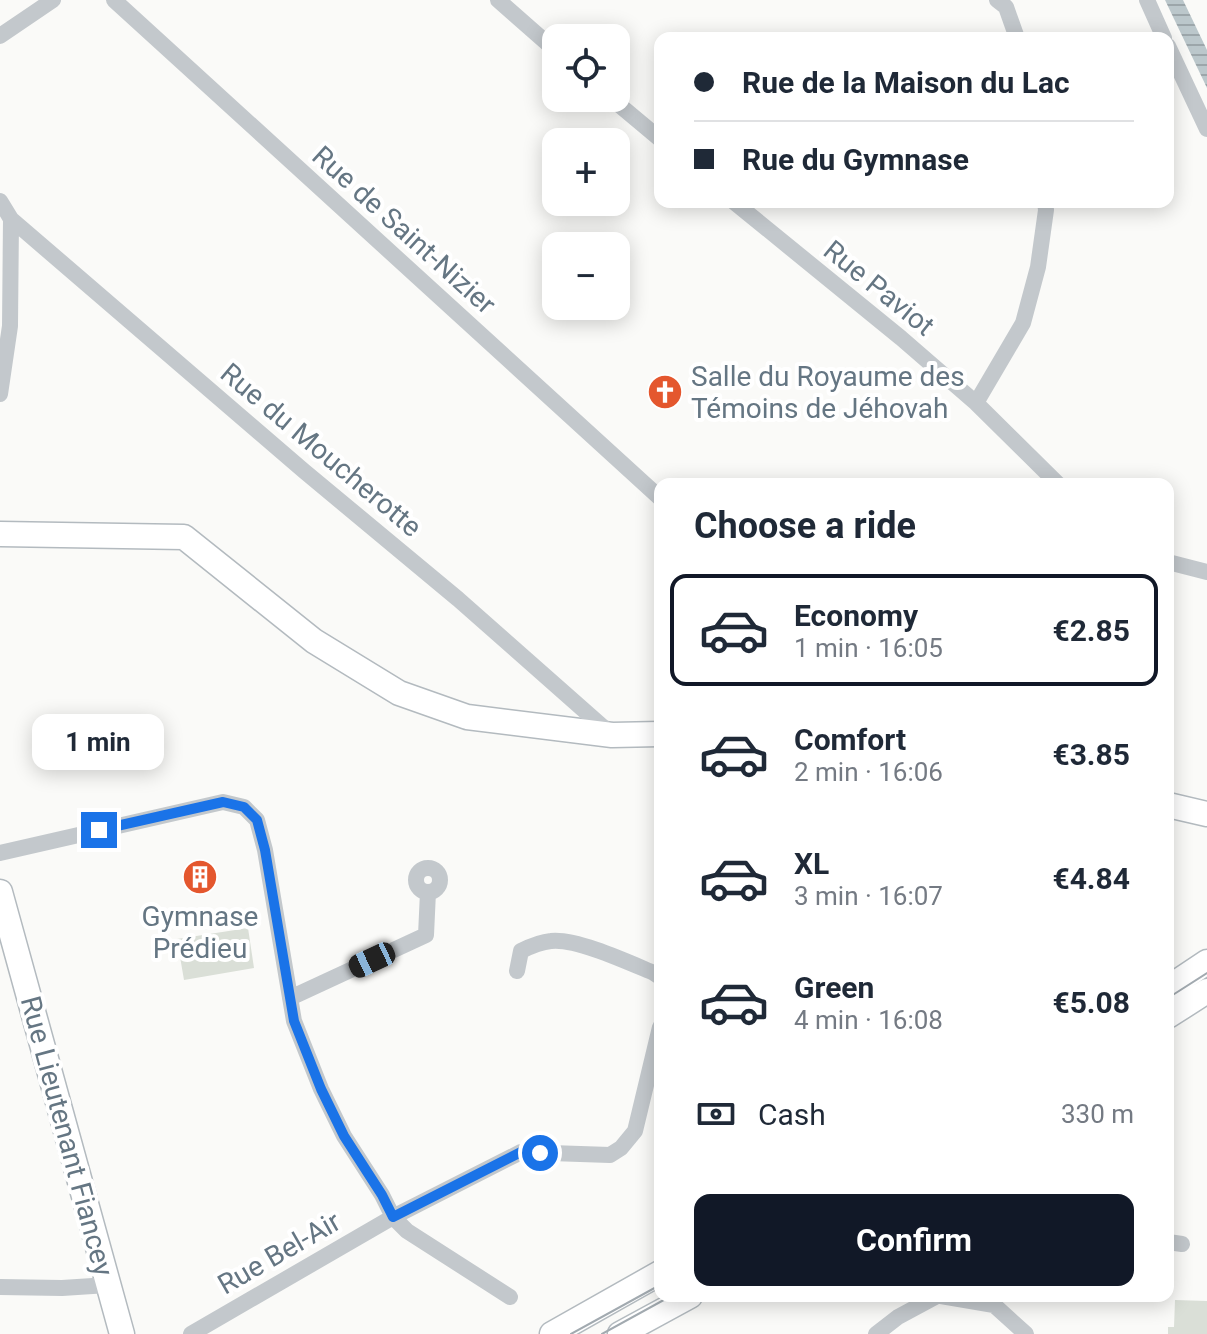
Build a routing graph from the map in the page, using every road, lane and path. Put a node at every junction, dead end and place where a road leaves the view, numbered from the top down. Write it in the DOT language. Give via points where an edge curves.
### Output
graph roads {
  1 [pos="53,0"];
  2 [pos="114,0"];
  3 [pos="498,0"];
  4 [pos="1147,0"];
  5 [pos="1007,2"];
  6 [pos="1015,32"];
  7 [pos="1161,32"];
  8 [pos="0,36"];
  9 [pos="542,39"];
  10 [pos="1174,59"];
  11 [pos="628,112"];
  12 [pos="1207,129"];
  13 [pos="654,134"];
  14 [pos="0,201"];
  15 [pos="741,208"];
  16 [pos="1046,208"];
  17 [pos="11,219"];
  18 [pos="0,394"];
  19 [pos="976,403"];
  20 [pos="1052,478"];
  21 [pos="654,493"];
  22 [pos="0,534"];
  23 [pos="1174,564"];
  24 [pos="1207,572"];
  25 [pos="654,734"];
  26 [pos="612,735"];
  27 [pos="1174,806"];
  28 [pos="1207,814"];
  29 [pos="0,853"];
  30 [pos="0,892"];
  31 [pos="428,892"];
  32 [pos="1207,962"];
  33 [pos="517,971"];
  34 [pos="654,973"];
  35 [pos="1174,984"];
  36 [pos="1207,991"];
  37 [pos="290,998"];
  38 [pos="1174,1012"];
  39 [pos="654,1052"];
  40 [pos="393,1217"];
  41 [pos="654,1276"];
  42 [pos="108,1285"];
  43 [pos="0,1287"];
  44 [pos="510,1297"];
  45 [pos="678,1302"];
  46 [pos="927,1302"];
  47 [pos="997,1302"];
  48 [pos="600,1307"];
  49 [pos="122,1334"];
  50 [pos="191,1334"];
  51 [pos="552,1334"];
  52 [pos="617,1334"];
  53 [pos="876,1334"];
  54 [pos="1026,1334"];
  1 -- 8 [label="street"];
  2 -- 21 [label="street, Rue de Saint-Nizier"];
  3 -- 9 [label="street"];
  4 -- 7 [label="street"];
  5 -- 6 [label="street"];
  10 -- 12 [label="street"];
  11 -- 13 [label="street"];
  14 -- 17 [label="street, Rue du Moucherotte"];
  15 -- 19 [label="street, Rue Paviot"];
  16 -- 19 [label="street" via="1023,323"];
  17 -- 18 [label="street" via="10,326"];
  17 -- 26 [label="street, Rue du Moucherotte"];
  19 -- 20 [label="street, Rue Paviot"];
  22 -- 26 [label="street" via="184,537 314,641 399,693 467,717"];
  23 -- 24 [label="street"];
  25 -- 26 [label="street"];
  27 -- 28 [label="street"];
  29 -- 37 [label="street" via="223,802 244,807 257,820 265,850"];
  30 -- 42 [label="street, Rue Lieutenant Fiancey"];
  31 -- 37 [label="street" via="426,935"];
  32 -- 35 [label="street"];
  33 -- 34 [label="street" via="521,951 555,940"];
  36 -- 38 [label="street"];
  37 -- 40 [label="street" via="321,1089"];
  39 -- 40 [label="street, Rue Bel-Air" via="635,1131 610,1155 521,1152"];
  40 -- 44 [label="street"];
  40 -- 50 [label="street, Rue Bel-Air"];
  41 -- 48 [label="street"];
  42 -- 43 [label="street"];
  42 -- 49 [label="street, Rue Lieutenant Fiancey"];
  45 -- 52 [label="street"];
  46 -- 53 [label="street"];
  47 -- 54 [label="street"];
  48 -- 51 [label="street"];
  48 -- 52 [label="street"];
}
